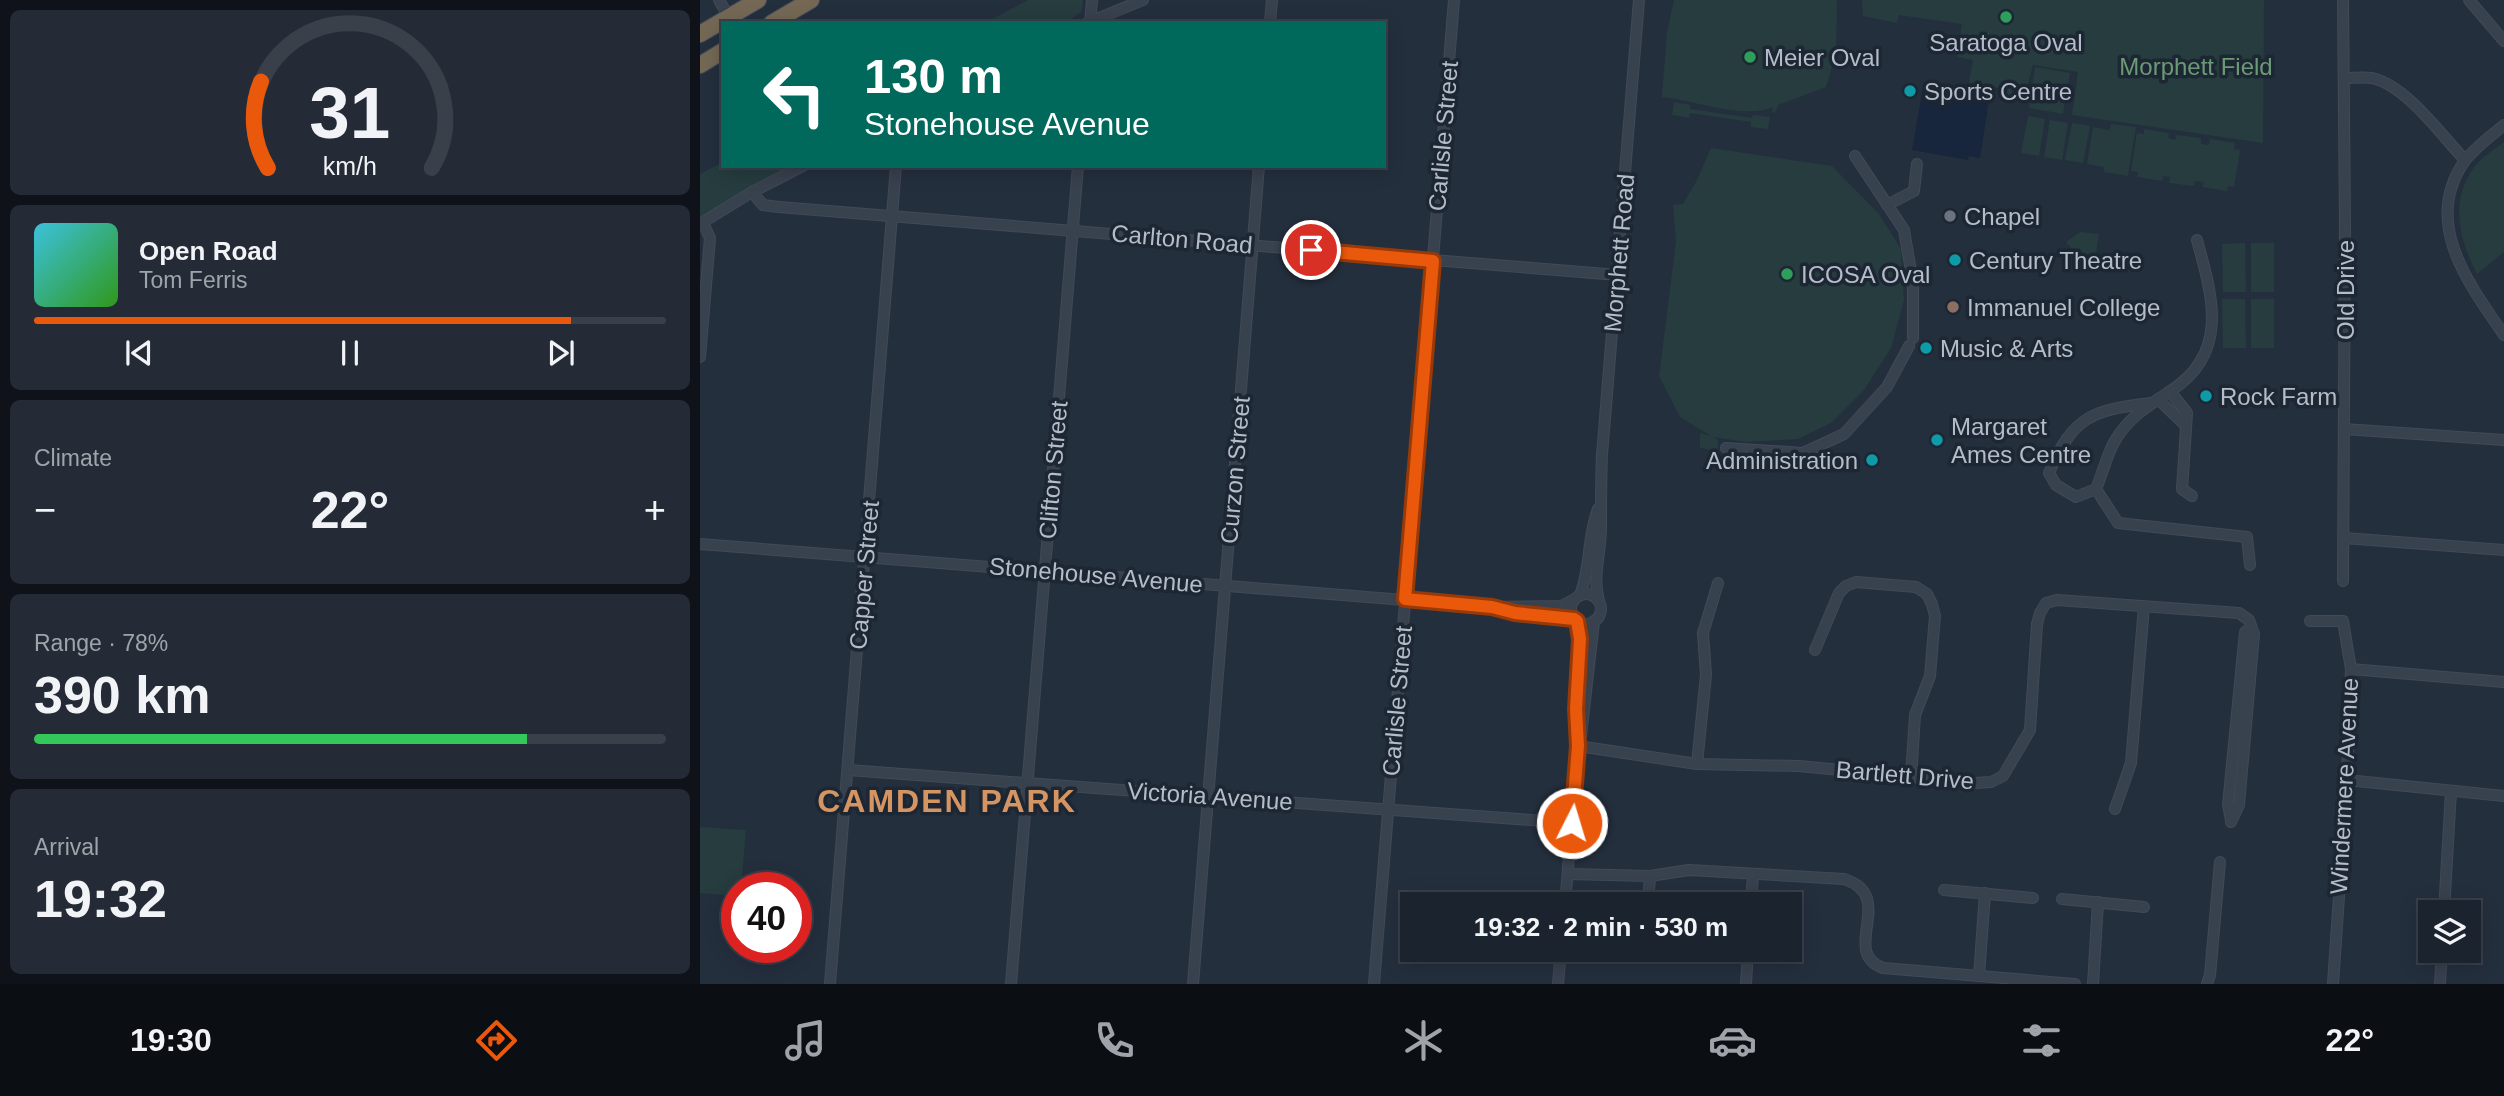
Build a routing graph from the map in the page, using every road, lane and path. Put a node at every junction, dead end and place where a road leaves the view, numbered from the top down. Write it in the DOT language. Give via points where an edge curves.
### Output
graph roads {
  1 [pos="719,0"];
  2 [pos="758,0"];
  3 [pos="811,0"];
  4 [pos="1092,0"];
  5 [pos="1143,0"];
  6 [pos="1272,0"];
  7 [pos="1454,0"];
  8 [pos="1639,0"];
  9 [pos="2343,0"];
  10 [pos="2469,0"];
  11 [pos="729,17"];
  12 [pos="722,21"];
  13 [pos="775,21"];
  14 [pos="1089,21"];
  15 [pos="1091,21"];
  16 [pos="1270,21"];
  17 [pos="721,22"];
  18 [pos="700,34"];
  19 [pos="2504,41"];
  20 [pos="721,52"];
  21 [pos="702,62"];
  22 [pos="2344,78"];
  23 [pos="2504,125"];
  24 [pos="1855,156"];
  25 [pos="2465,160"];
  26 [pos="1917,164"];
  27 [pos="799,168"];
  28 [pos="896,168"];
  29 [pos="1078,168"];
  30 [pos="1259,168"];
  31 [pos="752,192"];
  32 [pos="1887,205"];
  33 [pos="894,216"];
  34 [pos="701,224"];
  35 [pos="1073,230"];
  36 [pos="2197,240"];
  37 [pos="1253,245"];
  38 [pos="1433,261"];
  39 [pos="1618,275"];
  40 [pos="2504,335"];
  41 [pos="700,357"];
  42 [pos="2170,391"];
  43 [pos="2154,401"];
  44 [pos="2186,426"];
  45 [pos="2344,429"];
  46 [pos="2504,440"];
  47 [pos="1726,448"];
  48 [pos="2096,489"];
  49 [pos="2192,496"];
  50 [pos="1599,507"];
  51 [pos="2344,538"];
  52 [pos="700,544"];
  53 [pos="2504,550"];
  54 [pos="865,557"];
  55 [pos="2250,565"];
  56 [pos="1045,571"];
  57 [pos="2343,581"];
  58 [pos="1718,583"];
  59 [pos="1225,586"];
  60 [pos="1576,597"];
  61 [pos="1405,599"];
  62 [pos="1598,601"];
  63 [pos="2144,606"];
  64 [pos="1492,607"];
  65 [pos="1576,620"];
  66 [pos="1594,621"];
  67 [pos="2310,621"];
  68 [pos="2250,628"];
  69 [pos="1815,650"];
  70 [pos="2351,669"];
  71 [pos="2504,682"];
  72 [pos="1578,746"];
  73 [pos="1697,764"];
  74 [pos="848,770"];
  75 [pos="1910,777"];
  76 [pos="2347,780"];
  77 [pos="1029,783"];
  78 [pos="2451,791"];
  79 [pos="1206,796"];
  80 [pos="2504,796"];
  81 [pos="2115,808"];
  82 [pos="1388,810"];
  83 [pos="1572,823"];
  84 [pos="2220,862"];
  85 [pos="1568,874"];
  86 [pos="1753,874"];
  87 [pos="1650,876"];
  88 [pos="1944,890"];
  89 [pos="1566,892"];
  90 [pos="1649,892"];
  91 [pos="1752,892"];
  92 [pos="1985,893"];
  93 [pos="2033,898"];
  94 [pos="2062,899"];
  95 [pos="2445,900"];
  96 [pos="2098,902"];
  97 [pos="2144,907"];
  98 [pos="1560,962"];
  99 [pos="1747,962"];
  100 [pos="2441,963"];
  101 [pos="1979,976"];
  102 [pos="830,984"];
  103 [pos="1012,984"];
  104 [pos="1193,984"];
  105 [pos="1374,984"];
  106 [pos="1558,984"];
  107 [pos="1746,984"];
  108 [pos="2075,984"];
  109 [pos="2093,984"];
  110 [pos="2207,984"];
  111 [pos="2333,984"];
  112 [pos="2440,984"];
  1 -- 11 [label="street"];
  2 -- 11 [label="highway"];
  3 -- 13 [label="highway"];
  4 -- 14 [label="street"];
  5 -- 15 [label="street"];
  6 -- 16 [label="street"];
  7 -- 38 [label="street, Carlisle Street"];
  8 -- 39 [label="street, Morphett Road"];
  9 -- 22 [label="street, Old Drive"];
  10 -- 19 [label="street"];
  11 -- 12 [label="highway"];
  17 -- 18 [label="highway"];
  20 -- 21 [label="highway"];
  22 -- 25 [label="street" via="2371,78 2394,88"];
  22 -- 45 [label="street, Old Drive"];
  23 -- 25 [label="street"];
  24 -- 32 [label="street"];
  25 -- 40 [label="street" via="2446,205 2451,246"];
  26 -- 32 [label="street" via="1914,191"];
  27 -- 31 [label="street"];
  28 -- 33 [label="street, Capper Street"];
  29 -- 35 [label="street, Clifton Street"];
  30 -- 37 [label="street, Curzon Street"];
  31 -- 33 [label="street, Carlton Road" via="764,205"];
  31 -- 34 [label="street"];
  32 -- 47 [label="street" via="1903,230 1913,283 1911,342 1887,387 1844,434 1803,453"];
  33 -- 35 [label="street, Carlton Road"];
  33 -- 54 [label="street, Capper Street"];
  34 -- 41 [label="street" via="710,238"];
  35 -- 37 [label="street, Carlton Road"];
  35 -- 56 [label="street, Clifton Street"];
  36 -- 42 [label="street" via="2211,290 2214,316 2210,341 2199,364"];
  37 -- 38 [label="street, Carlton Road"];
  37 -- 59 [label="street, Curzon Street"];
  38 -- 39 [label="street, Carlton Road"];
  38 -- 61 [label="street, Carlisle Street"];
  39 -- 50 [label="street, Morphett Road"];
  42 -- 43 [label="street"];
  42 -- 44 [label="street" via="2187,413"];
  43 -- 44 [label="street"];
  43 -- 48 [label="street" via="2142,408 2115,440"];
  43 -- 48 [label="street" via="2102,410 2072,430 2049,473 2056,485 2076,497"];
  44 -- 49 [label="street" via="2182,489"];
  45 -- 46 [label="street"];
  45 -- 51 [label="street, Old Drive"];
  48 -- 55 [label="street" via="2119,523 2246,537"];
  50 -- 60 [label="street, Morphett Road" via="1591,528 1585,581"];
  50 -- 62 [label="street, Morphett Road"];
  51 -- 53 [label="street"];
  51 -- 57 [label="street, Old Drive"];
  52 -- 54 [label="street, Stonehouse Avenue"];
  54 -- 56 [label="street, Stonehouse Avenue"];
  54 -- 74 [label="street, Capper Street"];
  56 -- 59 [label="street, Stonehouse Avenue"];
  56 -- 77 [label="street, Clifton Street"];
  58 -- 73 [label="street" via="1703,633 1706,675"];
  59 -- 61 [label="street, Stonehouse Avenue"];
  59 -- 79 [label="street, Curzon Street"];
  60 -- 62 [label="street" via="1589,594"];
  60 -- 64 [label="street, Stonehouse Avenue" via="1562,606"];
  60 -- 65 [label="street" via="1570,612"];
  61 -- 64 [label="street, Stonehouse Avenue"];
  61 -- 82 [label="street, Carlisle Street"];
  62 -- 66 [label="street" via="1601,612"];
  63 -- 68 [label="street, Bartlett Drive" via="2239,613 2249,620"];
  63 -- 75 [label="street, Bartlett Drive" via="2046,603 2037,624 2030,730 2003,776 1975,783"];
  63 -- 81 [label="street" via="2131,762"];
  64 -- 65 [label="street, Stonehouse Avenue"];
  65 -- 66 [label="street" via="1583,624"];
  65 -- 72 [label="street" via="1580,639"];
  66 -- 72 [label="street" via="1584,728"];
  67 -- 70 [label="street, Windermere Avenue" via="2343,621"];
  68 -- 68 [label="street" via="2254,634 2239,805 2231,822 2228,806 2243,645"];
  69 -- 75 [label="street" via="1846,586 1856,582 1916,587 1927,594 1935,616 1930,676 1915,715"];
  70 -- 71 [label="street"];
  70 -- 76 [label="street, Windermere Avenue"];
  72 -- 73 [label="street, Bartlett Drive"];
  72 -- 83 [label="street"];
  73 -- 75 [label="street, Bartlett Drive" via="1799,766"];
  74 -- 77 [label="street, Victoria Avenue"];
  74 -- 102 [label="street, Capper Street"];
  76 -- 78 [label="street"];
  76 -- 111 [label="street, Windermere Avenue"];
  77 -- 79 [label="street, Victoria Avenue"];
  77 -- 103 [label="street, Clifton Street"];
  78 -- 80 [label="street"];
  78 -- 95 [label="street"];
  79 -- 82 [label="street, Victoria Avenue"];
  79 -- 104 [label="street, Curzon Street"];
  82 -- 83 [label="street, Victoria Avenue"];
  82 -- 105 [label="street, Carlisle Street"];
  83 -- 85 [label="street"];
  84 -- 110 [label="street"];
  85 -- 87 [label="street"];
  85 -- 89 [label="street"];
  86 -- 87 [label="street" via="1689,870"];
  86 -- 91 [label="street"];
  86 -- 101 [label="street" via="1857,883 1868,900 1866,946 1874,964"];
  87 -- 90 [label="street"];
  88 -- 92 [label="street"];
  92 -- 93 [label="street"];
  92 -- 101 [label="street"];
  94 -- 96 [label="street"];
  96 -- 97 [label="street"];
  96 -- 109 [label="street"];
  98 -- 106 [label="street"];
  99 -- 107 [label="street"];
  100 -- 112 [label="street"];
  101 -- 108 [label="street"];
}
